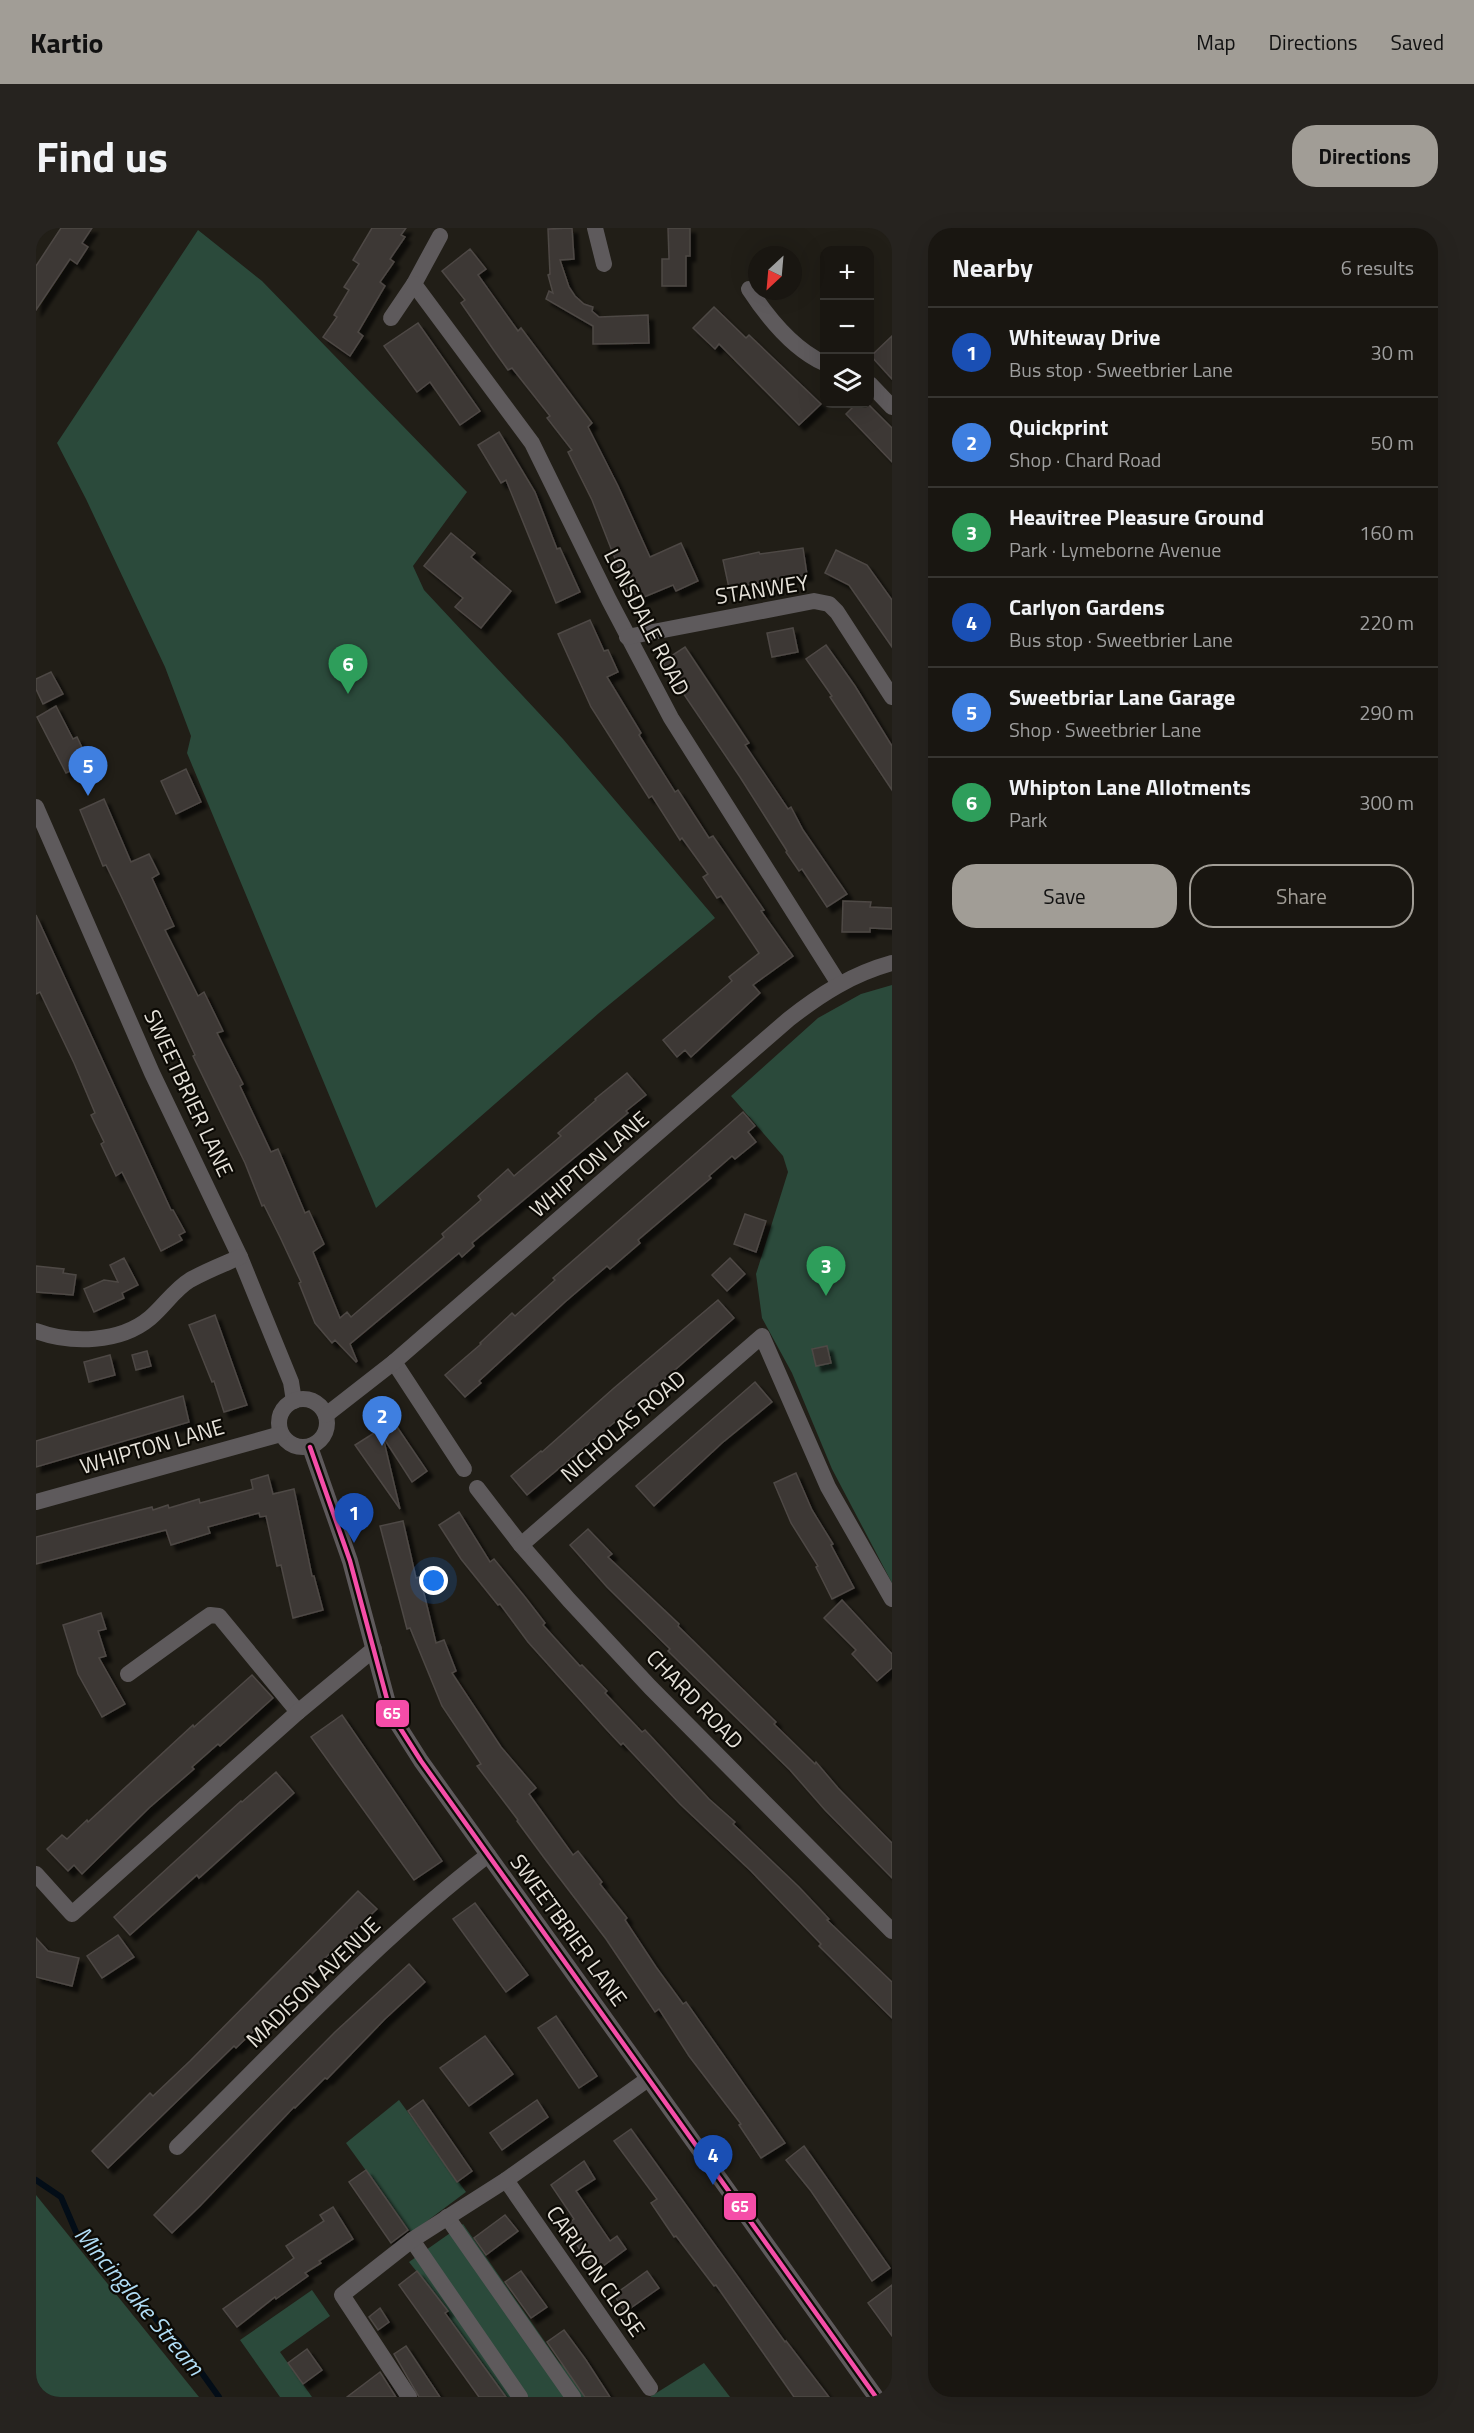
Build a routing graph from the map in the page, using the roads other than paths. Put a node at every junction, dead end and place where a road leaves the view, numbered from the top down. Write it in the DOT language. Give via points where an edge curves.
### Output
graph roads {
  1 [pos="596,228"];
  2 [pos="440,236"];
  3 [pos="604,264"];
  4 [pos="414,284"];
  5 [pos="756,300"];
  6 [pos="391,318"];
  7 [pos="820,361"];
  8 [pos="874,388"];
  9 [pos="892,407"];
  10 [pos="627,636"];
  11 [pos="892,697"];
  12 [pos="36,807"];
  13 [pos="892,963"];
  14 [pos="839,984"];
  15 [pos="240,1257"];
  16 [pos="36,1330"];
  17 [pos="394,1362"];
  18 [pos="294,1401"];
  19 [pos="326,1415"];
  20 [pos="281,1434"];
  21 [pos="310,1447"];
  22 [pos="464,1469"];
  23 [pos="477,1488"];
  24 [pos="36,1502"];
  25 [pos="521,1545"];
  26 [pos="892,1599"];
  27 [pos="374,1649"];
  28 [pos="128,1674"];
  29 [pos="298,1712"];
  30 [pos="488,1855"];
  31 [pos="36,1874"];
  32 [pos="892,1931"];
  33 [pos="648,2079"];
  34 [pos="177,2147"];
  35 [pos="506,2180"];
  36 [pos="447,2217"];
  37 [pos="412,2240"];
  38 [pos="650,2388"];
  39 [pos="409,2397"];
  40 [pos="520,2397"];
  41 [pos="573,2397"];
  42 [pos="876,2397"];
  1 -- 3 [label="street"];
  2 -- 4 [label="street"];
  4 -- 6 [label="street"];
  4 -- 10 [label="street, LONSDALE ROAD" via="532,443"];
  5 -- 7 [label="street" via="805,354"];
  8 -- 9 [label="street"];
  10 -- 11 [label="street, STANWEY" via="822,602 837,612"];
  10 -- 14 [label="street, LONSDALE ROAD" via="671,718"];
  12 -- 15 [label="street, SWEETBRIER LANE" via="152,1073"];
  13 -- 14 [label="street, WHIPTON LANE"];
  14 -- 17 [label="street, WHIPTON LANE" via="789,1019"];
  15 -- 16 [label="street" via="190,1280 147,1320 121,1332 85,1340 49,1336"];
  15 -- 18 [label="street, SWEETBRIER LANE" via="291,1382"];
  17 -- 19 [label="street, WHIPTON LANE"];
  17 -- 22 [label="street"];
  18 -- 19 [label="street" via="309,1399"];
  18 -- 20 [label="street" via="282,1411"];
  19 -- 21 [label="street" via="323,1438"];
  20 -- 21 [label="street" via="293,1446"];
  20 -- 24 [label="street, WHIPTON LANE"];
  21 -- 27 [label="street, SWEETBRIER LANE" via="350,1561"];
  23 -- 25 [label="street, CHARD ROAD"];
  25 -- 26 [label="street, NICHOLAS ROAD" via="762,1336 828,1487"];
  25 -- 32 [label="street, CHARD ROAD" via="650,1687"];
  27 -- 29 [label="street"];
  27 -- 30 [label="street, SWEETBRIER LANE" via="395,1720"];
  28 -- 29 [label="street" via="200,1622 210,1616 219,1617"];
  29 -- 31 [label="street" via="72,1914"];
  30 -- 33 [label="street, SWEETBRIER LANE"];
  30 -- 34 [label="street, MADISON AVENUE" via="395,1933"];
  33 -- 35 [label="street"];
  33 -- 42 [label="street, SWEETBRIER LANE"];
  35 -- 36 [label="street"];
  35 -- 38 [label="street, CARLYON CLOSE"];
  36 -- 37 [label="street"];
  36 -- 41 [label="street"];
  37 -- 39 [label="street" via="342,2295"];
  37 -- 40 [label="street"];
}
